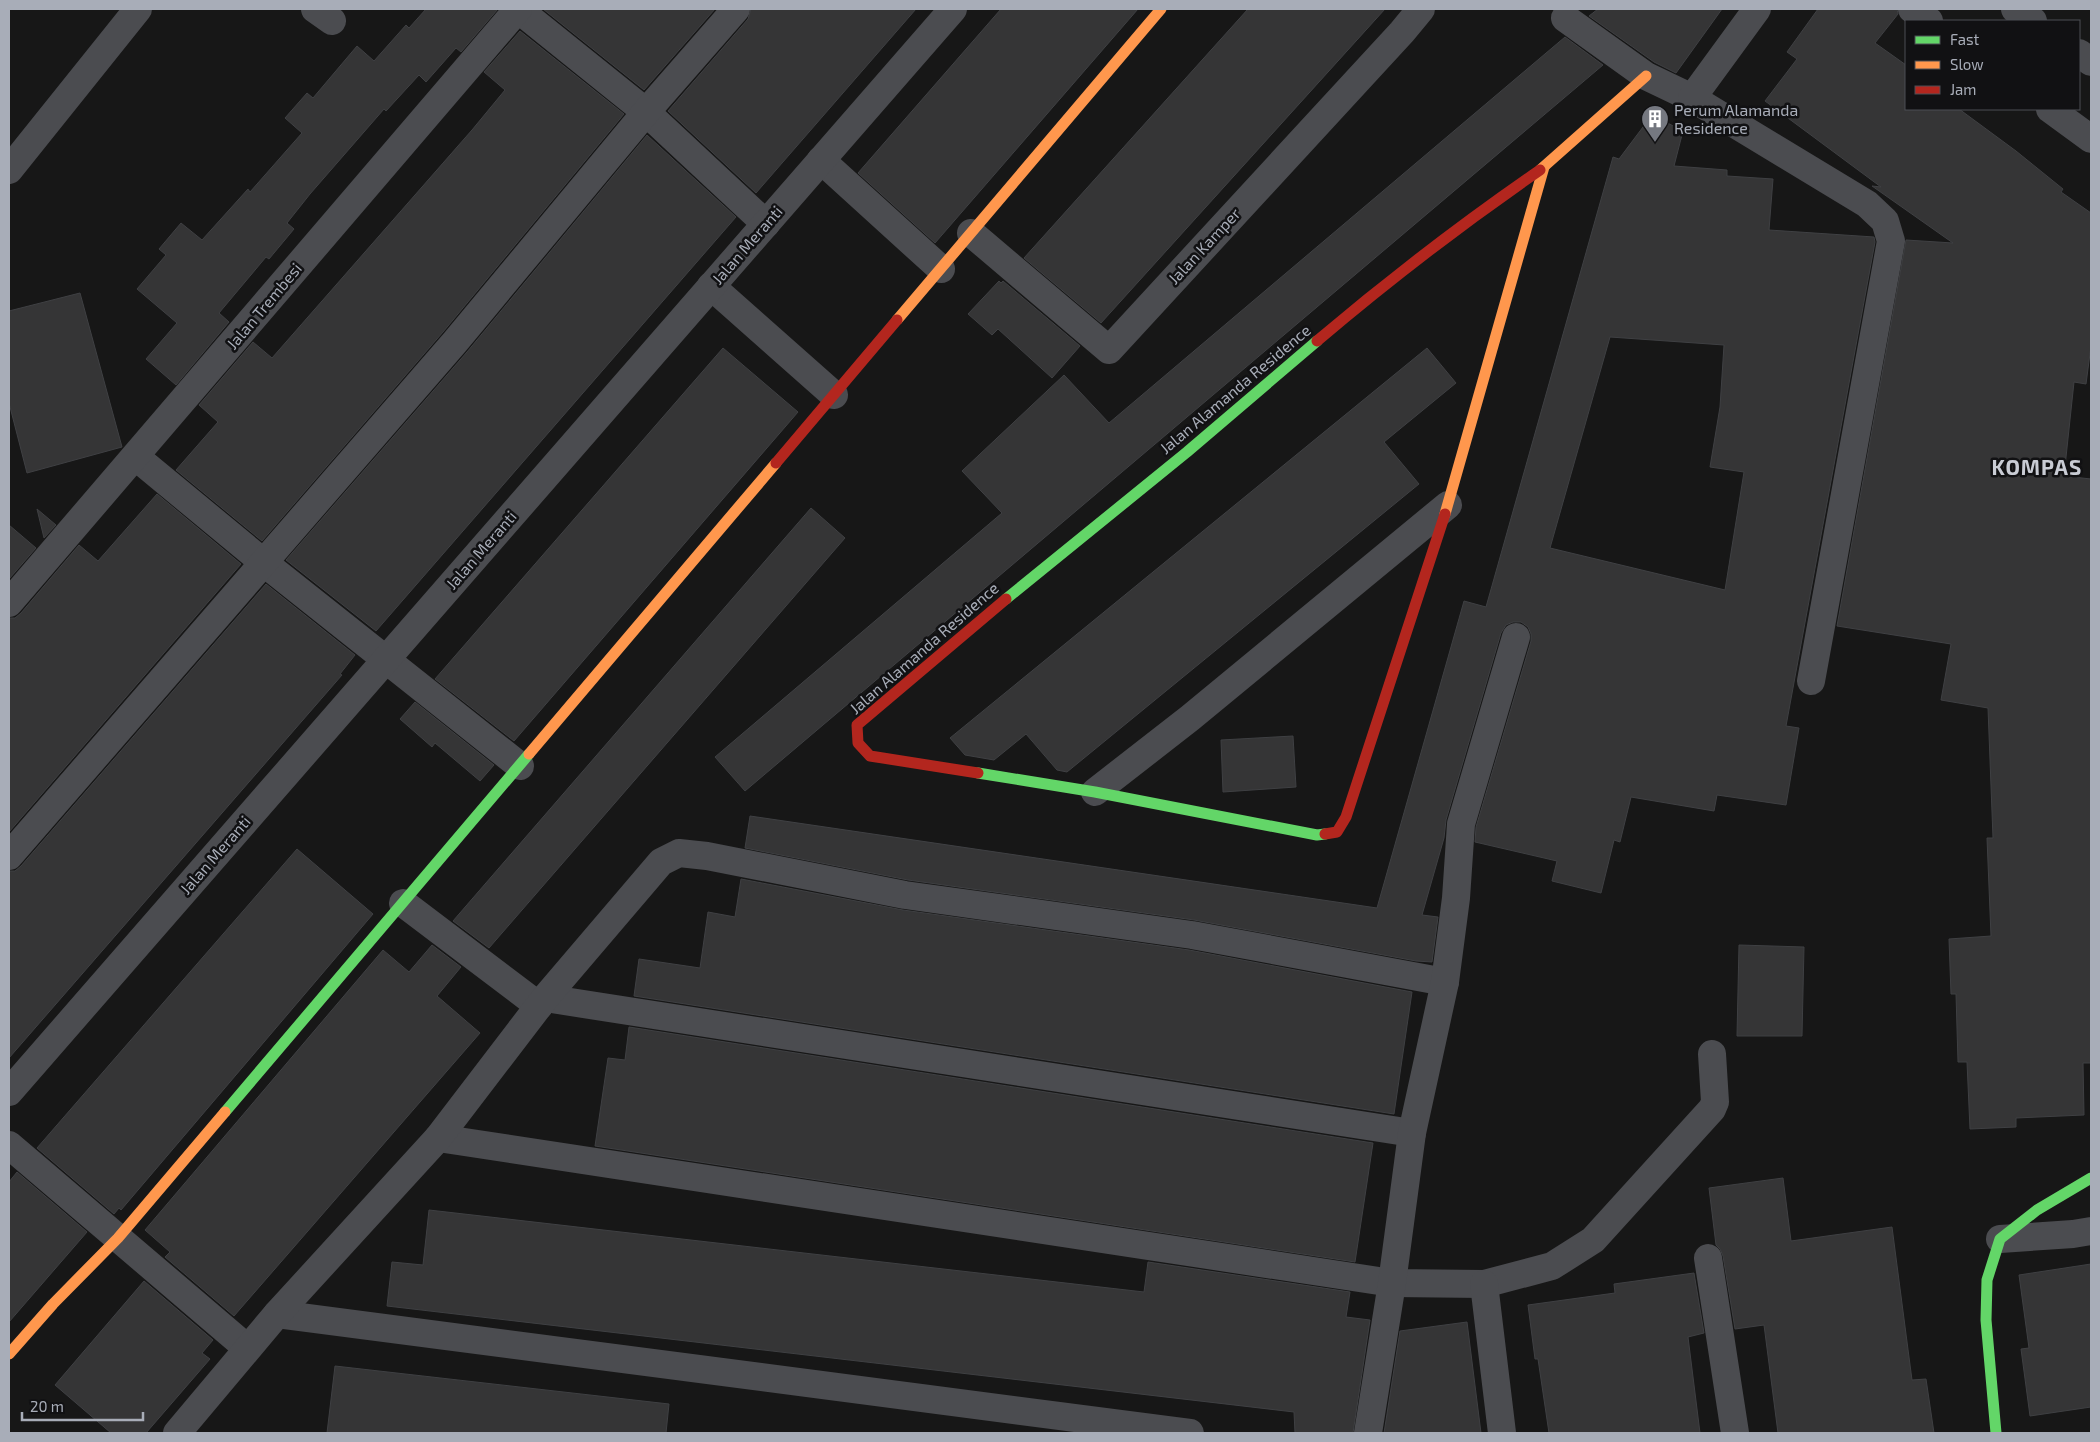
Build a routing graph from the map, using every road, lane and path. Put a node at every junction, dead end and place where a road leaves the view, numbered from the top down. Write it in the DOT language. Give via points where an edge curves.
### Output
graph roads {
  1 [pos="138,9"];
  2 [pos="518,9"];
  3 [pos="736,9"];
  4 [pos="953,9"];
  5 [pos="1162,9"];
  6 [pos="1422,9"];
  7 [pos="1757,9"];
  8 [pos="1912,9"];
  9 [pos="2015,9"];
  10 [pos="1565,18"];
  11 [pos="1928,20"];
  12 [pos="2031,20"];
  13 [pos="2080,55"];
  14 [pos="2091,62"];
  15 [pos="1646,76"];
  16 [pos="1692,98"];
  17 [pos="2051,110"];
  18 [pos="646,112"];
  19 [pos="2091,139"];
  20 [pos="821,160"];
  21 [pos="1544,167"];
  22 [pos="9,170"];
  23 [pos="766,224"];
  24 [pos="972,232"];
  25 [pos="941,269"];
  26 [pos="711,286"];
  27 [pos="834,395"];
  28 [pos="136,457"];
  29 [pos="1448,505"];
  30 [pos="263,562"];
  31 [pos="9,603"];
  32 [pos="1516,637"];
  33 [pos="386,659"];
  34 [pos="1811,681"];
  35 [pos="520,766"];
  36 [pos="1095,792"];
  37 [pos="9,856"];
  38 [pos="403,903"];
  39 [pos="1445,982"];
  40 [pos="542,1002"];
  41 [pos="1712,1054"];
  42 [pos="9,1092"];
  43 [pos="1412,1133"];
  44 [pos="438,1138"];
  45 [pos="9,1145"];
  46 [pos="2091,1178"];
  47 [pos="2091,1231"];
  48 [pos="118,1238"];
  49 [pos="2000,1239"];
  50 [pos="1708,1258"];
  51 [pos="1392,1283"];
  52 [pos="1484,1284"];
  53 [pos="277,1314"];
  54 [pos="246,1348"];
  55 [pos="9,1354"];
  56 [pos="177,1433"];
  57 [pos="1190,1433"];
  58 [pos="1368,1433"];
  59 [pos="1502,1433"];
  60 [pos="1735,1433"];
  61 [pos="1996,1433"];
  1 -- 22 [label="street"];
  2 -- 18 [label="street"];
  2 -- 28 [label="street, Jalan Trembesi"];
  3 -- 18 [label="street"];
  4 -- 20 [label="street, Jalan Meranti"];
  5 -- 24 [label="street"];
  6 -- 24 [label="street, Jalan Kamper" via="1109,350"];
  7 -- 16 [label="street"];
  8 -- 11 [label="street"];
  9 -- 12 [label="street"];
  10 -- 15 [label="street"];
  13 -- 14 [label="street"];
  15 -- 16 [label="street"];
  15 -- 21 [label="street, Jalan Alamanda Residence"];
  16 -- 34 [label="street" via="1867,204 1885,221 1891,241"];
  17 -- 19 [label="street"];
  18 -- 23 [label="street"];
  18 -- 30 [label="street" via="455,342"];
  20 -- 23 [label="street, Jalan Meranti"];
  20 -- 25 [label="street"];
  21 -- 29 [label="street"];
  21 -- 36 [label="street, Jalan Alamanda Residence" via="1467,220 1370,296 857,726 859,748 870,756"];
  23 -- 26 [label="street, Jalan Meranti"];
  24 -- 25 [label="street"];
  25 -- 27 [label="street"];
  26 -- 27 [label="street"];
  26 -- 33 [label="street, Jalan Meranti"];
  27 -- 35 [label="street"];
  28 -- 30 [label="street"];
  28 -- 31 [label="street, Jalan Trembesi"];
  29 -- 36 [label="street" via="1198,712"];
  29 -- 36 [label="street" via="1346,817 1337,832 1316,835"];
  30 -- 33 [label="street"];
  30 -- 37 [label="street"];
  32 -- 39 [label="street" via="1461,824"];
  33 -- 35 [label="street"];
  33 -- 42 [label="street, Jalan Meranti"];
  35 -- 38 [label="street"];
  38 -- 40 [label="street"];
  38 -- 48 [label="street"];
  39 -- 40 [label="street" via="1192,936 905,895 679,853 662,862"];
  39 -- 43 [label="street"];
  40 -- 43 [label="street"];
  40 -- 44 [label="street"];
  41 -- 52 [label="street" via="1715,1102 1712,1108 1593,1240 1552,1266"];
  43 -- 51 [label="street"];
  44 -- 51 [label="street"];
  44 -- 53 [label="street"];
  45 -- 48 [label="street"];
  46 -- 49 [label="street" via="2037,1210"];
  47 -- 49 [label="street"];
  48 -- 54 [label="street"];
  48 -- 55 [label="street"];
  49 -- 61 [label="street" via="1987,1280 1986,1320"];
  50 -- 60 [label="street"];
  51 -- 52 [label="street"];
  51 -- 58 [label="street"];
  52 -- 59 [label="street"];
  53 -- 54 [label="street"];
  53 -- 57 [label="street"];
  54 -- 56 [label="street"];
}
